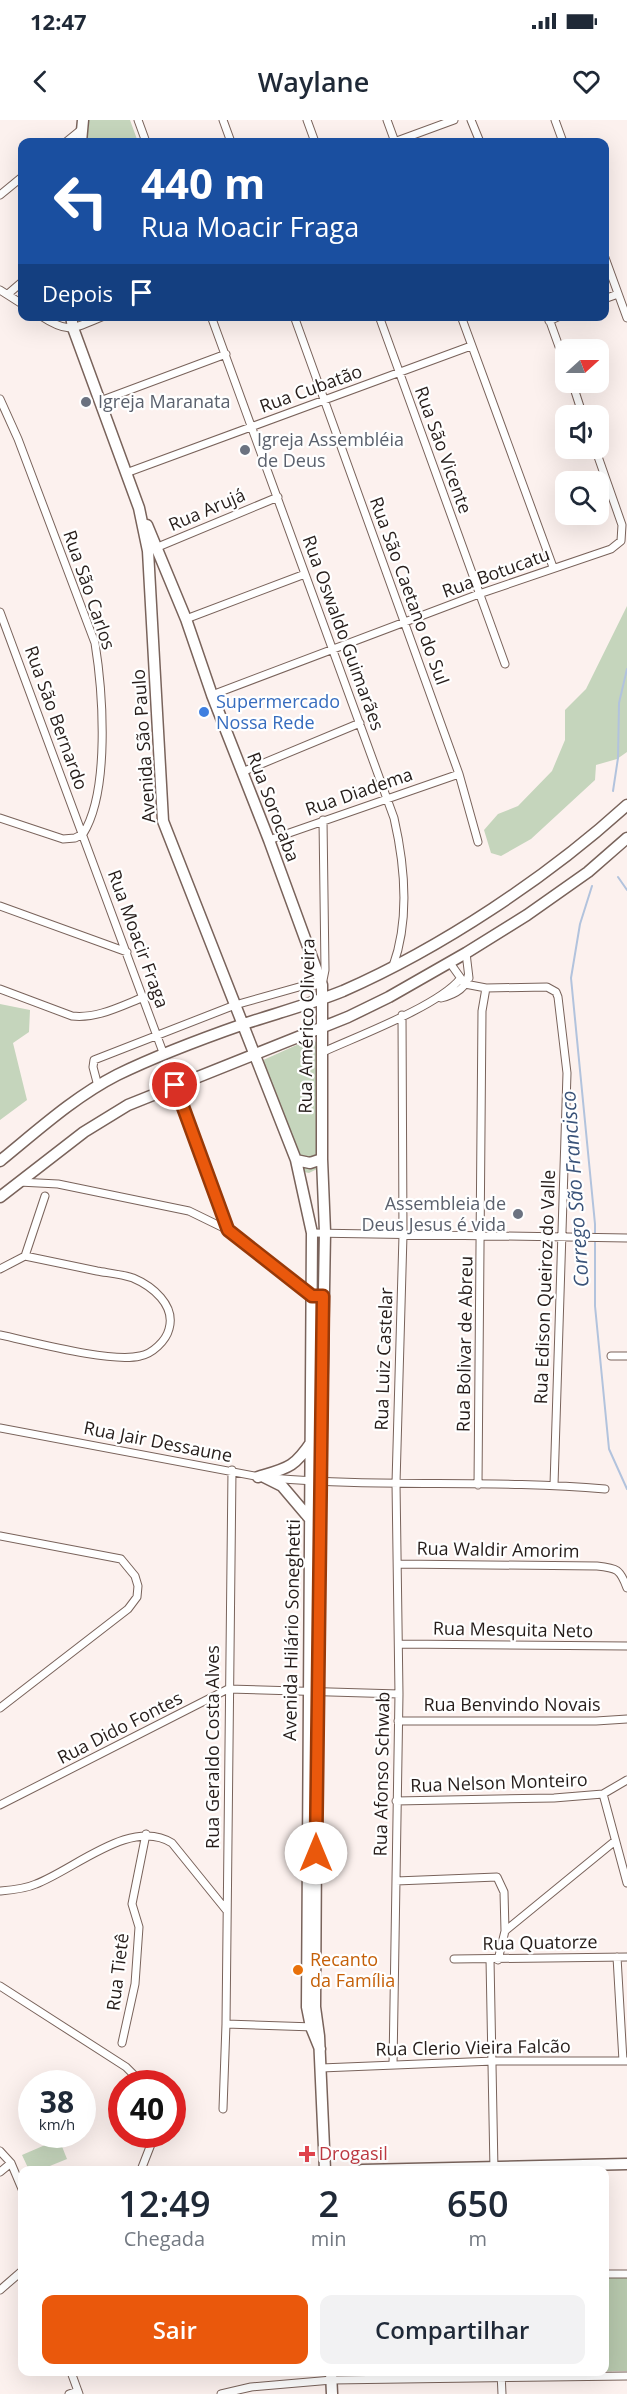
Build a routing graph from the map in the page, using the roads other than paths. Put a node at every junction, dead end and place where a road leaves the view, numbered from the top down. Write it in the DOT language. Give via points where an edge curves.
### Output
graph roads {
  1 [pos="138,120"];
  2 [pos="223,120"];
  3 [pos="307,120"];
  4 [pos="387,120"];
  5 [pos="454,120"];
  6 [pos="471,120"];
  7 [pos="555,120"];
  8 [pos="83,125"];
  9 [pos="70,138"];
  10 [pos="145,138"];
  11 [pos="230,138"];
  12 [pos="314,138"];
  13 [pos="394,138"];
  14 [pos="406,138"];
  15 [pos="478,138"];
  16 [pos="562,138"];
  17 [pos="18,180"];
  18 [pos="0,195"];
  19 [pos="609,269"];
  20 [pos="18,285"];
  21 [pos="0,290"];
  22 [pos="8,294"];
  23 [pos="618,294"];
  24 [pos="609,297"];
  25 [pos="18,301"];
  26 [pos="627,318"];
  27 [pos="48,321"];
  28 [pos="72,321"];
  29 [pos="91,321"];
  30 [pos="213,321"];
  31 [pos="296,321"];
  32 [pos="381,321"];
  33 [pos="463,321"];
  34 [pos="549,321"];
  35 [pos="73,328"];
  36 [pos="556,339"];
  37 [pos="471,346"];
  38 [pos="226,354"];
  39 [pos="400,374"];
  40 [pos="0,399"];
  41 [pos="324,400"];
  42 [pos="100,401"];
  43 [pos="252,426"];
  44 [pos="599,459"];
  45 [pos="126,473"];
  46 [pos="278,497"];
  47 [pos="152,549"];
  48 [pos="553,567"];
  49 [pos="305,574"];
  50 [pos="479,594"];
  51 [pos="0,612"];
  52 [pos="186,619"];
  53 [pos="405,622"];
  54 [pos="333,649"];
  55 [pos="505,664"];
  56 [pos="212,694"];
  57 [pos="360,723"];
  58 [pos="242,772"];
  59 [pos="459,774"];
  60 [pos="387,798"];
  61 [pos="627,805"];
  62 [pos="0,818"];
  63 [pos="323,820"];
  64 [pos="83,834"];
  65 [pos="627,838"];
  66 [pos="269,840"];
  67 [pos="478,842"];
  68 [pos="0,906"];
  69 [pos="127,952"];
  70 [pos="466,953"];
  71 [pos="450,963"];
  72 [pos="393,966"];
  73 [pos="464,980"];
  74 [pos="322,985"];
  75 [pos="485,988"];
  76 [pos="0,989"];
  77 [pos="144,997"];
  78 [pos="323,999"];
  79 [pos="236,1005"];
  80 [pos="402,1015"];
  81 [pos="243,1025"];
  82 [pos="323,1027"];
  83 [pos="158,1036"];
  84 [pos="323,1052"];
  85 [pos="255,1054"];
  86 [pos="164,1055"];
  87 [pos="175,1085"];
  88 [pos="98,1086"];
  89 [pos="322,1159"];
  90 [pos="296,1160"];
  91 [pos="0,1161"];
  92 [pos="19,1182"];
  93 [pos="45,1196"];
  94 [pos="0,1197"];
  95 [pos="228,1230"];
  96 [pos="325,1232"];
  97 [pos="312,1233"];
  98 [pos="403,1235"];
  99 [pos="560,1236"];
  100 [pos="481,1237"];
  101 [pos="627,1238"];
  102 [pos="25,1256"];
  103 [pos="0,1269"];
  104 [pos="317,1296"];
  105 [pos="0,1335"];
  106 [pos="611,1356"];
  107 [pos="627,1356"];
  108 [pos="317,1381"];
  109 [pos="0,1428"];
  110 [pos="312,1441"];
  111 [pos="231,1470"];
  112 [pos="261,1477"];
  113 [pos="315,1482"];
  114 [pos="396,1483"];
  115 [pos="478,1485"];
  116 [pos="554,1485"];
  117 [pos="605,1489"];
  118 [pos="310,1519"];
  119 [pos="0,1536"];
  120 [pos="398,1564"];
  121 [pos="627,1588"];
  122 [pos="399,1644"];
  123 [pos="627,1646"];
  124 [pos="228,1689"];
  125 [pos="312,1691"];
  126 [pos="399,1694"];
  127 [pos="0,1708"];
  128 [pos="627,1719"];
  129 [pos="398,1720"];
  130 [pos="627,1780"];
  131 [pos="603,1794"];
  132 [pos="396,1801"];
  133 [pos="0,1805"];
  134 [pos="146,1834"];
  135 [pos="615,1841"];
  136 [pos="396,1881"];
  137 [pos="627,1883"];
  138 [pos="0,1891"];
  139 [pos="227,1911"];
  140 [pos="505,1931"];
  141 [pos="617,1957"];
  142 [pos="627,1957"];
  143 [pos="454,1959"];
  144 [pos="490,1959"];
  145 [pos="498,1960"];
  146 [pos="0,1986"];
  147 [pos="226,2024"];
  148 [pos="314,2027"];
  149 [pos="122,2043"];
  150 [pos="494,2061"];
  151 [pos="625,2061"];
  152 [pos="393,2065"];
  153 [pos="321,2068"];
  154 [pos="129,2070"];
  155 [pos="223,2109"];
  156 [pos="150,2148"];
  157 [pos="0,2151"];
  158 [pos="11,2163"];
  159 [pos="627,2164"];
  160 [pos="143,2166"];
  161 [pos="325,2166"];
  162 [pos="494,2166"];
  163 [pos="574,2166"];
  164 [pos="0,2172"];
  165 [pos="18,2180"];
  166 [pos="18,2274"];
  167 [pos="609,2274"];
  168 [pos="627,2274"];
  169 [pos="0,2290"];
  170 [pos="72,2376"];
  171 [pos="331,2376"];
  172 [pos="501,2376"];
  173 [pos="609,2376"];
  174 [pos="627,2376"];
  175 [pos="78,2393"];
  176 [pos="69,2394"];
  177 [pos="221,2394"];
  178 [pos="332,2394"];
  179 [pos="502,2394"];
  1 -- 10 [label="street"];
  2 -- 11 [label="street"];
  3 -- 12 [label="street"];
  4 -- 13 [label="street"];
  5 -- 14 [label="street"];
  6 -- 15 [label="street"];
  7 -- 16 [label="street"];
  8 -- 9 [label="street"];
  17 -- 18 [label="street"];
  19 -- 23 [label="street"];
  20 -- 22 [label="street"];
  21 -- 22 [label="street"];
  22 -- 25 [label="street"];
  23 -- 24 [label="street"];
  23 -- 26 [label="street"];
  27 -- 35 [label="street" via="56,327"];
  28 -- 35 [label="street, Avenida São Paulo"];
  29 -- 35 [label="street"];
  30 -- 38 [label="street, Rua Oswaldo Guimarães"];
  31 -- 41 [label="street, Rua São Caetano do Sul"];
  32 -- 39 [label="street, Rua São Vicente"];
  33 -- 37 [label="street"];
  34 -- 36 [label="street"];
  35 -- 42 [label="street, Avenida São Paulo"];
  37 -- 39 [label="street, Rua Cubatão"];
  37 -- 48 [label="street"];
  38 -- 42 [label="street"];
  38 -- 43 [label="street, Rua Oswaldo Guimarães"];
  39 -- 41 [label="street, Rua Cubatão"];
  39 -- 50 [label="street, Rua São Vicente"];
  40 -- 64 [label="street, Rua São Carlos" via="95,644 101,764 95,805"];
  41 -- 43 [label="street, Rua Cubatão"];
  41 -- 53 [label="street, Rua São Caetano do Sul"];
  42 -- 45 [label="street, Avenida São Paulo"];
  43 -- 45 [label="street, Rua Cubatão"];
  43 -- 46 [label="street, Rua Oswaldo Guimarães"];
  44 -- 48 [label="street, Rua Botucatu" via="622,525 621,541 611,549"];
  45 -- 47 [label="street, Avenida São Paulo"];
  46 -- 47 [label="street, Rua Arujá"];
  46 -- 49 [label="street, Rua Oswaldo Guimarães"];
  47 -- 52 [label="street, Rua Sorocaba"];
  47 -- 79 [label="street, Avenida São Paulo" via="163,821"];
  48 -- 50 [label="street, Rua Botucatu"];
  49 -- 52 [label="street"];
  49 -- 54 [label="street, Rua Oswaldo Guimarães"];
  50 -- 53 [label="street, Rua Botucatu"];
  50 -- 55 [label="street, Rua São Vicente"];
  51 -- 64 [label="street, Rua São Bernardo"];
  52 -- 56 [label="street, Rua Sorocaba"];
  53 -- 54 [label="street, Rua Botucatu"];
  53 -- 59 [label="street, Rua São Caetano do Sul"];
  54 -- 56 [label="street, Rua Botucatu"];
  54 -- 57 [label="street, Rua Oswaldo Guimarães"];
  56 -- 58 [label="street, Rua Sorocaba"];
  57 -- 58 [label="street"];
  57 -- 60 [label="street, Rua Oswaldo Guimarães"];
  58 -- 66 [label="street, Rua Sorocaba"];
  59 -- 60 [label="street, Rua Diadema"];
  59 -- 67 [label="street, Rua São Caetano do Sul"];
  60 -- 63 [label="street, Rua Diadema"];
  60 -- 72 [label="street, Rua Oswaldo Guimarães" via="401,850 404,889 401,945"];
  61 -- 72 [label="street" via="513,893 463,927"];
  62 -- 64 [label="street" via="63,839"];
  63 -- 66 [label="street, Rua Diadema"];
  63 -- 74 [label="street, Rua Américo Oliveira"];
  64 -- 69 [label="street, Rua Moacir Fraga"];
  65 -- 70 [label="street" via="528,915"];
  66 -- 74 [label="street, Rua Sorocaba"];
  68 -- 69 [label="street"];
  69 -- 77 [label="street, Rua Moacir Fraga"];
  70 -- 71 [label="street"];
  70 -- 73 [label="street"];
  71 -- 73 [label="street"];
  71 -- 82 [label="street"];
  72 -- 78 [label="street"];
  73 -- 75 [label="street"];
  73 -- 80 [label="street"];
  74 -- 78 [label="street, Rua Américo Oliveira"];
  74 -- 79 [label="street" via="306,985"];
  75 -- 99 [label="street, Rua Edison Queiroz do Valle" via="548,987 558,997 567,1073"];
  75 -- 100 [label="street, Rua Bolivar de Abreu"];
  76 -- 77 [label="street" via="83,1017"];
  77 -- 83 [label="street, Rua Moacir Fraga"];
  78 -- 81 [label="street"];
  78 -- 82 [label="street, Rua Américo Oliveira"];
  79 -- 81 [label="street, Avenida São Paulo"];
  79 -- 83 [label="street"];
  80 -- 84 [label="street"];
  80 -- 98 [label="street"];
  81 -- 85 [label="street, Avenida São Paulo"];
  81 -- 86 [label="street"];
  82 -- 84 [label="street, Rua Américo Oliveira"];
  82 -- 85 [label="street"];
  83 -- 86 [label="street, Rua Moacir Fraga"];
  83 -- 88 [label="street" via="94,1060"];
  84 -- 89 [label="street, Rua Américo Oliveira"];
  85 -- 87 [label="street"];
  85 -- 90 [label="street, Avenida São Paulo"];
  86 -- 88 [label="street"];
  87 -- 92 [label="street" via="105,1117"];
  87 -- 95 [label="street"];
  88 -- 91 [label="street"];
  89 -- 90 [label="street" via="310,1163"];
  89 -- 96 [label="street, Rua Américo Oliveira"];
  90 -- 97 [label="street, Avenida São Paulo"];
  92 -- 94 [label="street"];
  92 -- 95 [label="street" via="46,1182 189,1211"];
  93 -- 102 [label="street"];
  95 -- 104 [label="street"];
  96 -- 97 [label="street"];
  96 -- 98 [label="street"];
  96 -- 104 [label="street, Avenida Hilário Soneghetti"];
  97 -- 104 [label="street, Avenida Hilário Soneghetti"];
  98 -- 100 [label="street"];
  98 -- 114 [label="street, Rua Luiz Castelar"];
  99 -- 100 [label="street"];
  99 -- 101 [label="street"];
  99 -- 116 [label="street, Rua Edison Queiroz do Valle"];
  100 -- 115 [label="street, Rua Bolivar de Abreu"];
  102 -- 103 [label="street"];
  102 -- 105 [label="street" via="132,1278 151,1287 168,1307 169,1330 150,1353 130,1357 94,1354"];
  104 -- 108 [label="street, Avenida Hilário Soneghetti"];
  106 -- 107 [label="street"];
  108 -- 110 [label="street, Avenida Hilário Soneghetti"];
  108 -- 113 [label="street, Avenida Hilário Soneghetti"];
  109 -- 111 [label="street, Rua Jair Dessaune"];
  110 -- 112 [label="street" via="292,1465"];
  110 -- 113 [label="street, Avenida Hilário Soneghetti"];
  111 -- 112 [label="street, Rua Jair Dessaune"];
  111 -- 124 [label="street, Rua Geraldo Costa Alves"];
  112 -- 113 [label="street, Rua Jair Dessaune"];
  112 -- 118 [label="street" via="282,1486"];
  113 -- 114 [label="street, Rua Jair Dessaune"];
  113 -- 118 [label="street, Avenida Hilário Soneghetti"];
  113 -- 125 [label="street, Avenida Hilário Soneghetti"];
  114 -- 115 [label="street, Rua Jair Dessaune"];
  114 -- 120 [label="street, Rua Afonso Schwab"];
  115 -- 116 [label="street, Rua Jair Dessaune"];
  116 -- 117 [label="street, Rua Jair Dessaune"];
  118 -- 125 [label="street, Avenida Hilário Soneghetti"];
  119 -- 127 [label="street" via="121,1559 135,1576 138,1587 137,1598 128,1609"];
  120 -- 121 [label="street, Rua Waldir Amorim" via="597,1566 617,1570"];
  120 -- 122 [label="street, Rua Afonso Schwab"];
  122 -- 123 [label="street, Rua Mesquita Neto"];
  122 -- 126 [label="street, Rua Afonso Schwab"];
  124 -- 125 [label="street, Rua Dido Fontes"];
  124 -- 133 [label="street, Rua Dido Fontes"];
  124 -- 139 [label="street, Rua Geraldo Costa Alves"];
  125 -- 126 [label="street, Rua Dido Fontes"];
  125 -- 148 [label="street, Avenida Hilário Soneghetti" via="307,2007"];
  126 -- 129 [label="street, Rua Afonso Schwab"];
  128 -- 129 [label="street, Rua Benvindo Novais"];
  129 -- 132 [label="street, Rua Afonso Schwab"];
  130 -- 131 [label="street"];
  131 -- 132 [label="street, Rua Nelson Monteiro"];
  131 -- 135 [label="street"];
  132 -- 136 [label="street, Rua Afonso Schwab"];
  134 -- 138 [label="street" via="107,1847 35,1885"];
  134 -- 139 [label="street" via="172,1843"];
  134 -- 149 [label="street, Rua Tietê" via="132,1904 139,1927 135,1984"];
  135 -- 137 [label="street"];
  135 -- 140 [label="street"];
  136 -- 140 [label="street" via="496,1878 504,1892"];
  136 -- 152 [label="street, Rua Afonso Schwab"];
  139 -- 147 [label="street, Rua Geraldo Costa Alves"];
  140 -- 145 [label="street"];
  141 -- 142 [label="street, Rua Quatorze"];
  141 -- 145 [label="street, Rua Quatorze"];
  141 -- 151 [label="street"];
  143 -- 144 [label="street, Rua Quatorze"];
  144 -- 145 [label="street, Rua Quatorze"];
  144 -- 150 [label="street"];
  146 -- 154 [label="street"];
  147 -- 148 [label="street"];
  147 -- 155 [label="street, Rua Geraldo Costa Alves"];
  148 -- 153 [label="street, Avenida Hilário Soneghetti"];
  150 -- 151 [label="street, Rua Clerio Vieira Falcão"];
  150 -- 152 [label="street, Rua Clerio Vieira Falcão"];
  150 -- 162 [label="street"];
  152 -- 153 [label="street, Rua Clerio Vieira Falcão"];
  153 -- 161 [label="street, Avenida Hilário Soneghetti"];
  156 -- 160 [label="street"];
  157 -- 158 [label="street"];
  158 -- 164 [label="street"];
  158 -- 165 [label="street"];
  159 -- 163 [label="street"];
  166 -- 169 [label="street"];
  167 -- 168 [label="street"];
  170 -- 175 [label="street"];
  171 -- 177 [label="street"];
  171 -- 178 [label="street"];
  172 -- 179 [label="street"];
  173 -- 174 [label="street"];
  175 -- 176 [label="street"];
}
